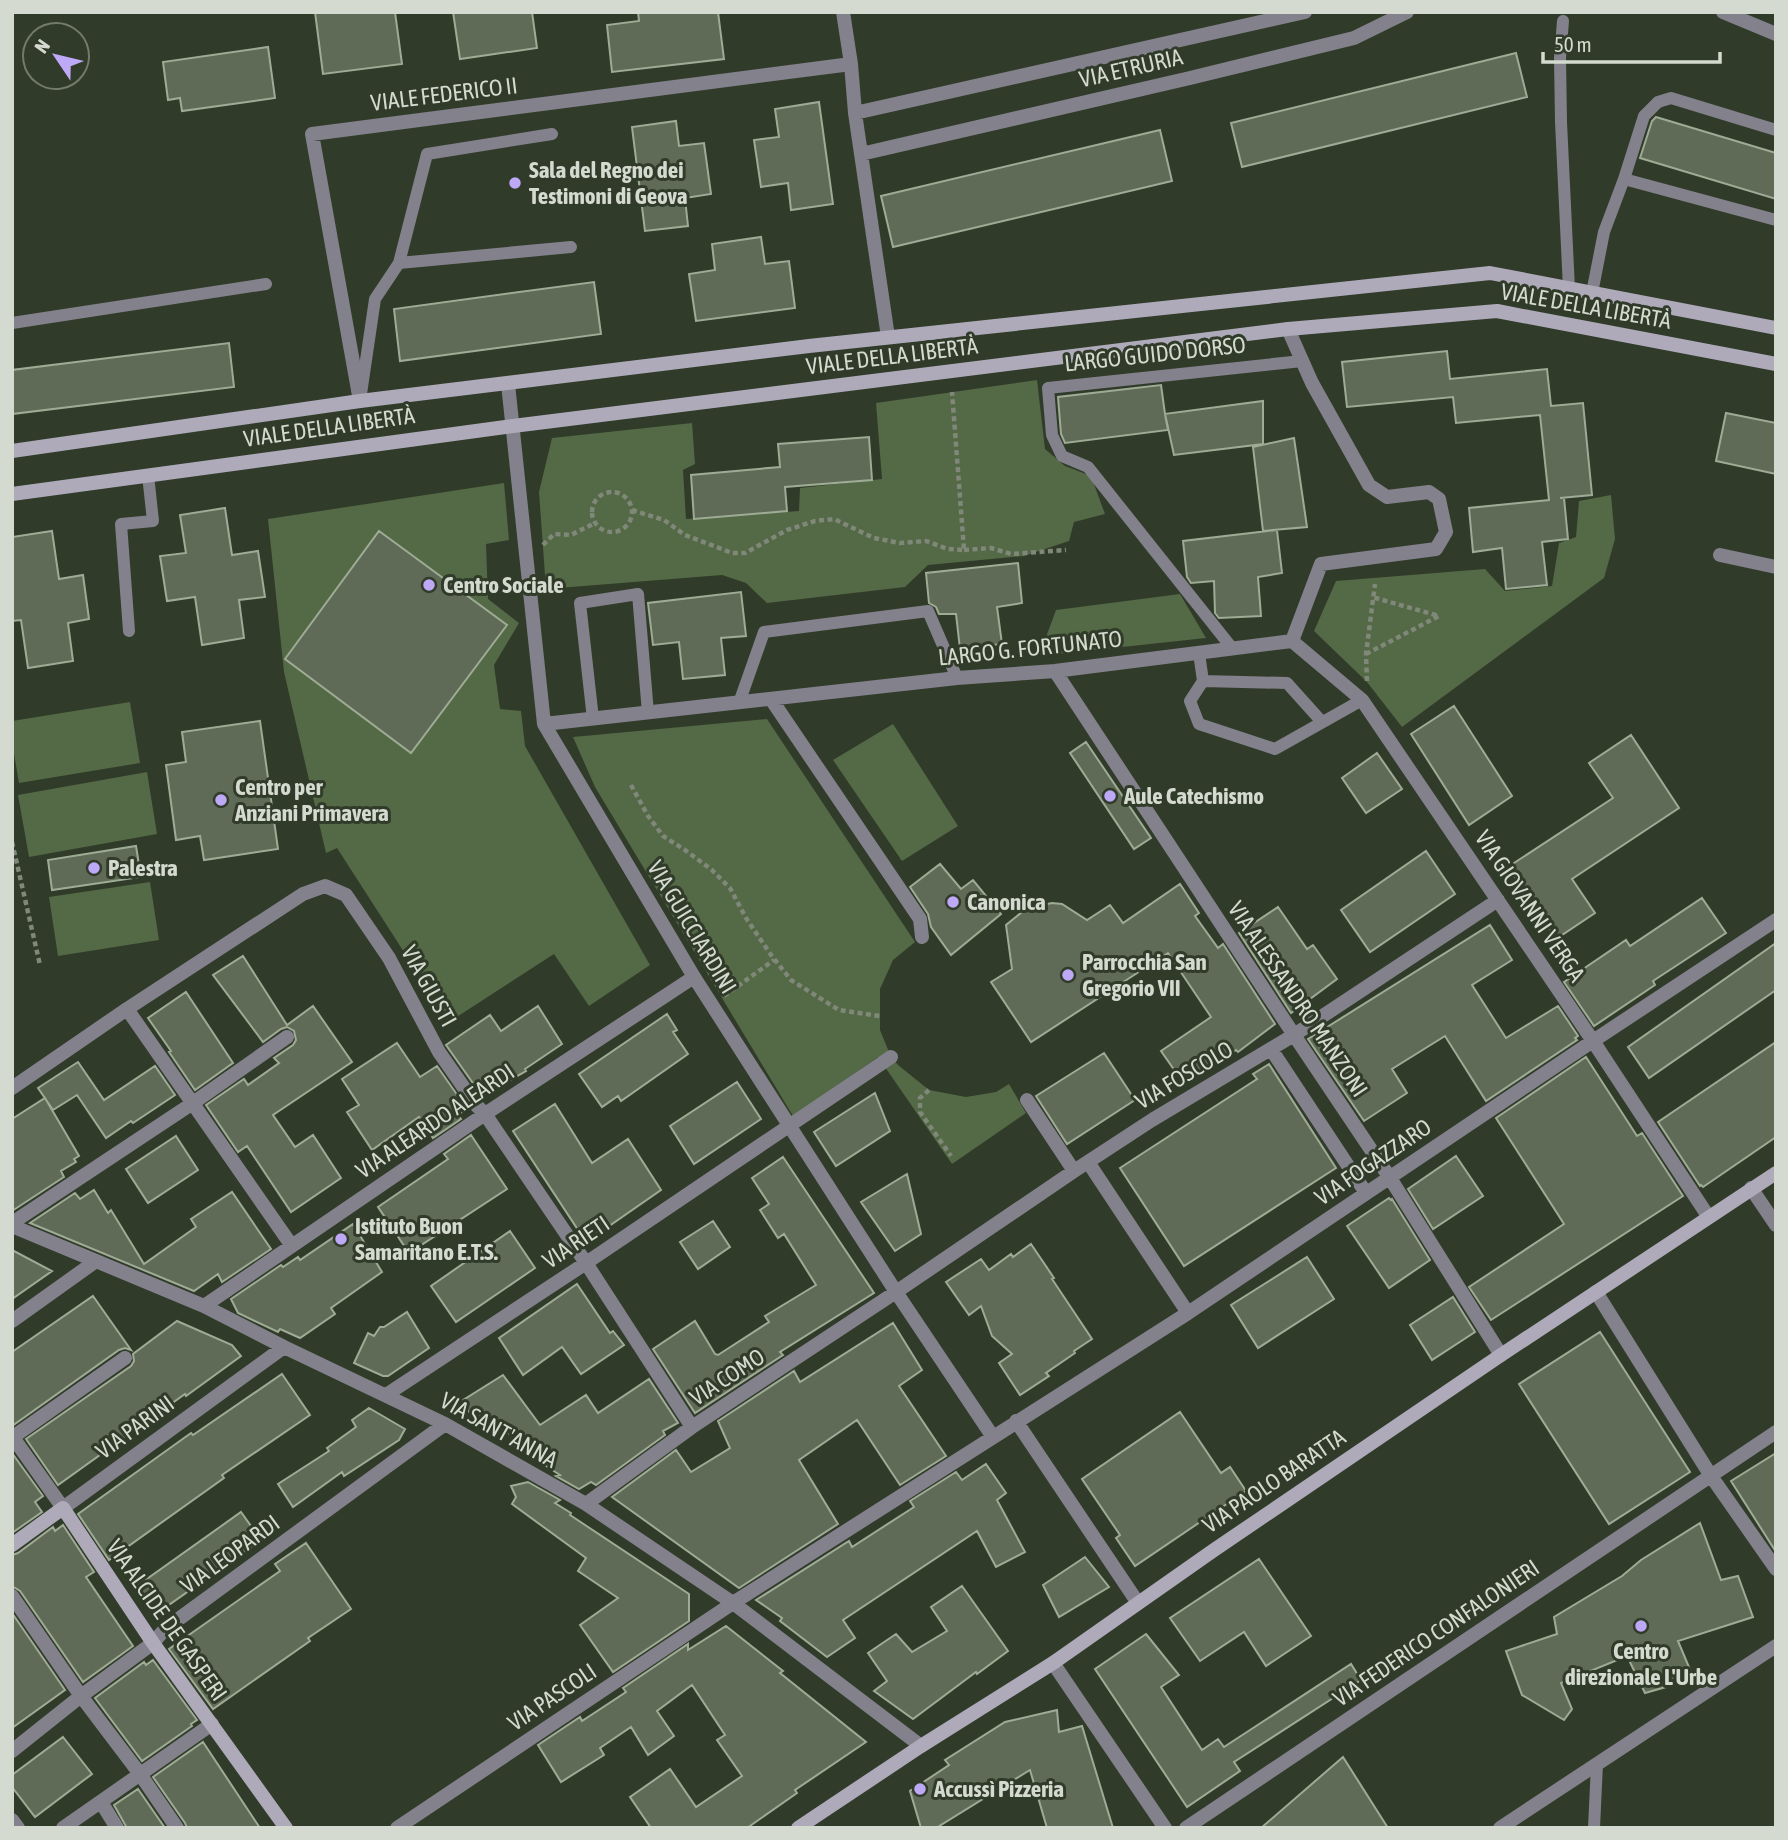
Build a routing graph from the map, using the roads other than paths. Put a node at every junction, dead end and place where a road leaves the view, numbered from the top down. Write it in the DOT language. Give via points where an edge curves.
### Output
graph roads {
  1 [pos="843,12"];
  2 [pos="1305,12"];
  3 [pos="1407,12"];
  4 [pos="1723,12"];
  5 [pos="1563,21"];
  6 [pos="1776,34"];
  7 [pos="851,64"];
  8 [pos="855,113"];
  9 [pos="1776,130"];
  10 [pos="551,134"];
  11 [pos="861,154"];
  12 [pos="1624,179"];
  13 [pos="1776,220"];
  14 [pos="571,247"];
  15 [pos="399,263"];
  16 [pos="266,284"];
  17 [pos="1569,289"];
  18 [pos="1591,293"];
  19 [pos="12,323"];
  20 [pos="1776,328"];
  21 [pos="1288,330"];
  22 [pos="888,337"];
  23 [pos="1302,361"];
  24 [pos="1776,364"];
  25 [pos="508,384"];
  26 [pos="360,401"];
  27 [pos="513,426"];
  28 [pos="12,451"];
  29 [pos="148,475"];
  30 [pos="12,495"];
  31 [pos="1720,555"];
  32 [pos="1776,567"];
  33 [pos="130,631"];
  34 [pos="1292,641"];
  35 [pos="1232,648"];
  36 [pos="1199,653"];
  37 [pos="1055,671"];
  38 [pos="957,678"];
  39 [pos="1203,681"];
  40 [pos="771,699"];
  41 [pos="1362,700"];
  42 [pos="739,703"];
  43 [pos="648,713"];
  44 [pos="593,719"];
  45 [pos="1322,722"];
  46 [pos="544,724"];
  47 [pos="1498,900"];
  48 [pos="1776,920"];
  49 [pos="922,937"];
  50 [pos="694,977"];
  51 [pos="127,1009"];
  52 [pos="1294,1035"];
  53 [pos="286,1037"];
  54 [pos="1593,1041"];
  55 [pos="1271,1049"];
  56 [pos="891,1056"];
  57 [pos="12,1088"];
  58 [pos="1027,1100"];
  59 [pos="193,1103"];
  60 [pos="485,1114"];
  61 [pos="791,1125"];
  62 [pos="1088,1162"];
  63 [pos="1074,1171"];
  64 [pos="1776,1173"];
  65 [pos="1390,1178"];
  66 [pos="1751,1188"];
  67 [pos="1366,1193"];
  68 [pos="1708,1216"];
  69 [pos="12,1225"];
  70 [pos="1776,1225"];
  71 [pos="292,1246"];
  72 [pos="96,1261"];
  73 [pos="586,1263"];
  74 [pos="896,1292"];
  75 [pos="1596,1292"];
  76 [pos="204,1306"];
  77 [pos="1188,1313"];
  78 [pos="12,1321"];
  79 [pos="284,1347"];
  80 [pos="1501,1354"];
  81 [pos="125,1358"];
  82 [pos="386,1395"];
  83 [pos="445,1424"];
  84 [pos="692,1427"];
  85 [pos="1020,1428"];
  86 [pos="1776,1432"];
  87 [pos="13,1437"];
  88 [pos="993,1437"];
  89 [pos="1711,1476"];
  90 [pos="586,1504"];
  91 [pos="62,1508"];
  92 [pos="12,1545"];
  93 [pos="1776,1569"];
  94 [pos="12,1596"];
  95 [pos="1138,1602"];
  96 [pos="733,1603"];
  97 [pos="153,1643"];
  98 [pos="1776,1646"];
  99 [pos="1052,1663"];
  100 [pos="81,1696"];
  101 [pos="212,1724"];
  102 [pos="921,1746"];
  103 [pos="12,1751"];
  104 [pos="1597,1764"];
  105 [pos="139,1774"];
  106 [pos="101,1802"];
  107 [pos="12,1820"];
  108 [pos="18,1828"];
  109 [pos="63,1828"];
  110 [pos="117,1828"];
  111 [pos="177,1828"];
  112 [pos="286,1828"];
  113 [pos="397,1828"];
  114 [pos="798,1828"];
  115 [pos="1165,1828"];
  116 [pos="1186,1828"];
  117 [pos="1500,1828"];
  118 [pos="1594,1828"];
  1 -- 7 [label="street"];
  2 -- 8 [label="street, VIA ETRURIA"];
  3 -- 11 [label="street, VIA ETRURIA" via="1354,38"];
  4 -- 6 [label="street"];
  5 -- 17 [label="lane" via="1561,122"];
  7 -- 8 [label="street"];
  7 -- 26 [label="street, VIALE FEDERICO II" via="312,134"];
  8 -- 11 [label="street"];
  9 -- 12 [label="lane" via="1671,98 1658,102 1644,116"];
  10 -- 15 [label="lane" via="427,154"];
  11 -- 22 [label="street"];
  12 -- 13 [label="lane"];
  12 -- 18 [label="lane" via="1604,232"];
  14 -- 15 [label="lane"];
  15 -- 26 [label="lane" via="375,299"];
  16 -- 19 [label="lane"];
  17 -- 18 [label="street, VIALE DELLA LIBERTÀ"];
  17 -- 22 [label="street, VIALE DELLA LIBERTÀ" via="1490,273"];
  18 -- 20 [label="street, VIALE DELLA LIBERTÀ"];
  21 -- 23 [label="street"];
  21 -- 24 [label="street, VIALE DELLA LIBERTÀ" via="1497,311"];
  21 -- 27 [label="street, VIALE DELLA LIBERTÀ"];
  22 -- 25 [label="street, VIALE DELLA LIBERTÀ"];
  23 -- 34 [label="street" via="1369,485 1387,497 1429,492 1439,499 1446,532 1436,549 1321,564"];
  23 -- 35 [label="lane, LARGO GUIDO DORSO" via="1048,388 1052,436 1062,456 1088,467"];
  25 -- 26 [label="street, VIALE DELLA LIBERTÀ"];
  25 -- 27 [label="street, VIA GUICCIARDINI"];
  26 -- 28 [label="street, VIALE DELLA LIBERTÀ"];
  27 -- 29 [label="street, VIALE DELLA LIBERTÀ"];
  27 -- 46 [label="street, VIA GUICCIARDINI"];
  29 -- 30 [label="street, VIALE DELLA LIBERTÀ"];
  29 -- 33 [label="lane" via="153,521 121,524"];
  31 -- 32 [label="street"];
  34 -- 35 [label="street, LARGO G. FORTUNATO"];
  34 -- 41 [label="street, VIA GIOVANNI VERGA"];
  35 -- 36 [label="street, LARGO G. FORTUNATO"];
  36 -- 37 [label="street, LARGO G. FORTUNATO"];
  36 -- 39 [label="lane"];
  37 -- 38 [label="street, LARGO G. FORTUNATO"];
  37 -- 52 [label="street, VIA ALESSANDRO MANZONI"];
  38 -- 40 [label="street, LARGO G. FORTUNATO"];
  38 -- 42 [label="lane" via="928,611 764,632"];
  39 -- 45 [label="lane" via="1287,683"];
  39 -- 45 [label="lane" via="1190,701 1199,724 1275,749"];
  40 -- 42 [label="street, LARGO G. FORTUNATO"];
  40 -- 49 [label="street" via="920,919"];
  41 -- 45 [label="lane"];
  41 -- 47 [label="street, VIA GIOVANNI VERGA"];
  42 -- 43 [label="street, LARGO G. FORTUNATO"];
  43 -- 44 [label="street, LARGO G. FORTUNATO"];
  43 -- 44 [label="lane" via="638,594 580,603"];
  44 -- 46 [label="street, LARGO G. FORTUNATO"];
  46 -- 50 [label="street, VIA GUICCIARDINI"];
  47 -- 52 [label="street, VIA FOSCOLO"];
  47 -- 54 [label="street, VIA GIOVANNI VERGA"];
  48 -- 54 [label="street, VIA FOGAZZARO"];
  50 -- 60 [label="street, VIA ALEARDO ALEARDI"];
  50 -- 61 [label="street, VIA GUICCIARDINI"];
  51 -- 57 [label="street, VIA GIUSTI"];
  51 -- 59 [label="street"];
  51 -- 60 [label="street, VIA GIUSTI" via="303,894 325,886 346,895 389,958 439,1052"];
  52 -- 55 [label="street, VIA FOSCOLO"];
  52 -- 65 [label="street, VIA ALESSANDRO MANZONI"];
  53 -- 59 [label="street"];
  54 -- 65 [label="street, VIA FOGAZZARO"];
  54 -- 68 [label="street, VIA GIOVANNI VERGA"];
  55 -- 62 [label="street, VIA FOSCOLO"];
  55 -- 67 [label="street"];
  56 -- 61 [label="street, VIA RIETI"];
  58 -- 63 [label="street"];
  59 -- 69 [label="street"];
  59 -- 71 [label="street"];
  60 -- 71 [label="street, VIA ALEARDO ALEARDI"];
  60 -- 73 [label="street, VIA GIUSTI"];
  61 -- 73 [label="street, VIA RIETI"];
  61 -- 74 [label="street, VIA GUICCIARDINI"];
  62 -- 63 [label="street, VIA FOSCOLO"];
  62 -- 77 [label="street"];
  63 -- 74 [label="street, VIA FOSCOLO"];
  64 -- 66 [label="street, VIA PAOLO BARATTA"];
  65 -- 67 [label="street, VIA FOGAZZARO"];
  65 -- 80 [label="street, VIA ALESSANDRO MANZONI"];
  66 -- 68 [label="street, VIA PAOLO BARATTA"];
  66 -- 70 [label="street"];
  67 -- 77 [label="street, VIA FOGAZZARO"];
  68 -- 75 [label="street, VIA PAOLO BARATTA"];
  69 -- 72 [label="street, VIA SANT'ANNA"];
  71 -- 76 [label="street, VIA ALEARDO ALEARDI"];
  72 -- 76 [label="street, VIA SANT'ANNA"];
  72 -- 78 [label="street"];
  73 -- 82 [label="street, VIA RIETI"];
  73 -- 84 [label="street, VIA GIUSTI"];
  74 -- 84 [label="street, VIA COMO"];
  74 -- 88 [label="street, VIA GUICCIARDINI"];
  75 -- 80 [label="street, VIA PAOLO BARATTA"];
  75 -- 89 [label="street"];
  76 -- 79 [label="street, VIA SANT'ANNA"];
  77 -- 85 [label="street, VIA FOGAZZARO"];
  79 -- 82 [label="street, VIA SANT'ANNA"];
  79 -- 91 [label="street, VIA PARINI"];
  80 -- 95 [label="street, VIA PAOLO BARATTA"];
  81 -- 87 [label="street"];
  82 -- 83 [label="street, VIA SANT'ANNA"];
  83 -- 90 [label="street, VIA SANT'ANNA"];
  83 -- 97 [label="street, VIA LEOPARDI" via="165,1629"];
  84 -- 90 [label="street, VIA COMO"];
  85 -- 88 [label="street, VIA FOGAZZARO"];
  85 -- 95 [label="street"];
  86 -- 89 [label="street, VIA FEDERICO CONFALONIERI"];
  87 -- 91 [label="street, VIA ALCIDE DE GASPERI"];
  88 -- 96 [label="street, VIA PASCOLI"];
  89 -- 93 [label="street"];
  89 -- 116 [label="street, VIA FEDERICO CONFALONIERI"];
  90 -- 96 [label="street, VIA SANT'ANNA"];
  91 -- 92 [label="street, VIA PARINI"];
  91 -- 97 [label="street, VIA ALCIDE DE GASPERI"];
  94 -- 100 [label="street"];
  95 -- 99 [label="street, VIA PAOLO BARATTA"];
  96 -- 102 [label="street, VIA SANT'ANNA"];
  96 -- 113 [label="street, VIA PASCOLI"];
  97 -- 100 [label="street, VIA LEOPARDI"];
  97 -- 101 [label="street, VIA ALCIDE DE GASPERI"];
  98 -- 104 [label="street"];
  99 -- 102 [label="street, VIA PAOLO BARATTA"];
  99 -- 115 [label="street"];
  100 -- 103 [label="street, VIA LEOPARDI"];
  100 -- 105 [label="street"];
  101 -- 105 [label="street"];
  101 -- 112 [label="street, VIA ALCIDE DE GASPERI"];
  102 -- 114 [label="street, VIA PAOLO BARATTA"];
  104 -- 117 [label="street"];
  104 -- 118 [label="lane"];
  105 -- 106 [label="street"];
  105 -- 111 [label="street"];
  106 -- 109 [label="street"];
  106 -- 110 [label="street"];
  107 -- 108 [label="street"];
}
